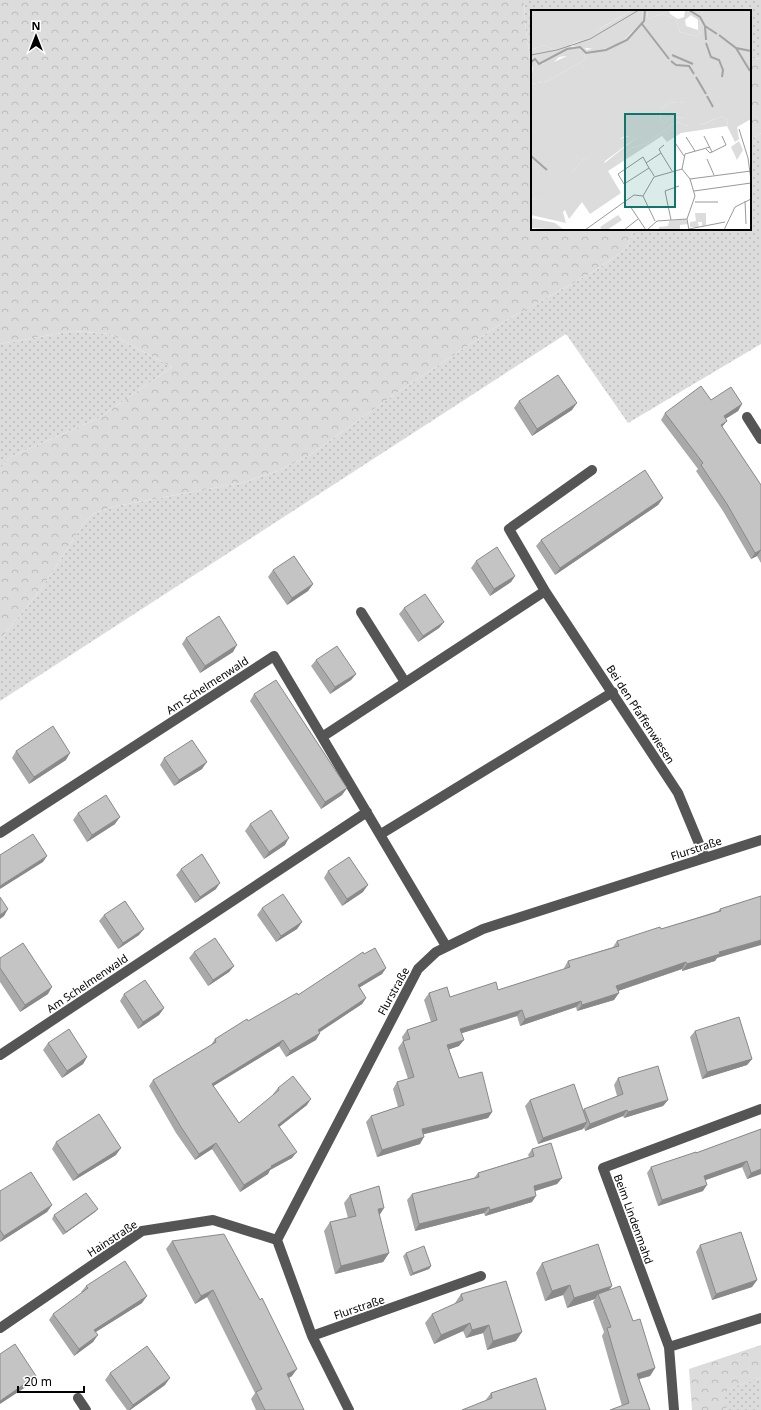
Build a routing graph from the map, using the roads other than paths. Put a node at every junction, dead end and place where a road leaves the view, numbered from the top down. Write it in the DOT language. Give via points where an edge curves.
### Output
graph roads {
  1 [pos="747,417"];
  2 [pos="761,439"];
  3 [pos="592,470"];
  4 [pos="545,591"];
  5 [pos="361,612"];
  6 [pos="405,682"];
  7 [pos="612,692"];
  8 [pos="322,736"];
  9 [pos="367,812"];
  10 [pos="0,833"];
  11 [pos="381,834"];
  12 [pos="761,840"];
  13 [pos="705,858"];
  14 [pos="446,946"];
  15 [pos="0,1055"];
  16 [pos="761,1109"];
  17 [pos="277,1240"];
  18 [pos="481,1276"];
  19 [pos="761,1318"];
  20 [pos="0,1328"];
  21 [pos="312,1336"];
  22 [pos="669,1347"];
  23 [pos="78,1398"];
  24 [pos="86,1410"];
  25 [pos="350,1410"];
  26 [pos="674,1410"];
  1 -- 2 [label="street"];
  3 -- 4 [label="street, Bei den Pfaffenwiesen" via="509,529"];
  4 -- 6 [label="street"];
  4 -- 7 [label="street, Bei den Pfaffenwiesen"];
  5 -- 6 [label="street"];
  6 -- 8 [label="street"];
  7 -- 11 [label="street"];
  7 -- 13 [label="street, Bei den Pfaffenwiesen" via="678,793"];
  8 -- 9 [label="street, Am Schelmenwald"];
  8 -- 10 [label="street, Am Schelmenwald" via="274,656"];
  9 -- 11 [label="street, Am Schelmenwald"];
  9 -- 15 [label="street, Am Schelmenwald"];
  11 -- 14 [label="street, Am Schelmenwald"];
  12 -- 13 [label="street, Flurstraße"];
  13 -- 14 [label="street, Flurstraße" via="483,929"];
  14 -- 17 [label="street, Flurstraße" via="418,969"];
  16 -- 22 [label="street, Beim Lindenmahd" via="602,1168"];
  17 -- 20 [label="street, Hainstraße" via="213,1220 142,1231"];
  17 -- 21 [label="street"];
  18 -- 21 [label="street, Flurstraße"];
  19 -- 22 [label="street"];
  21 -- 25 [label="street"];
  22 -- 26 [label="street, Beim Lindenmahd"];
  23 -- 24 [label="street"];
}
